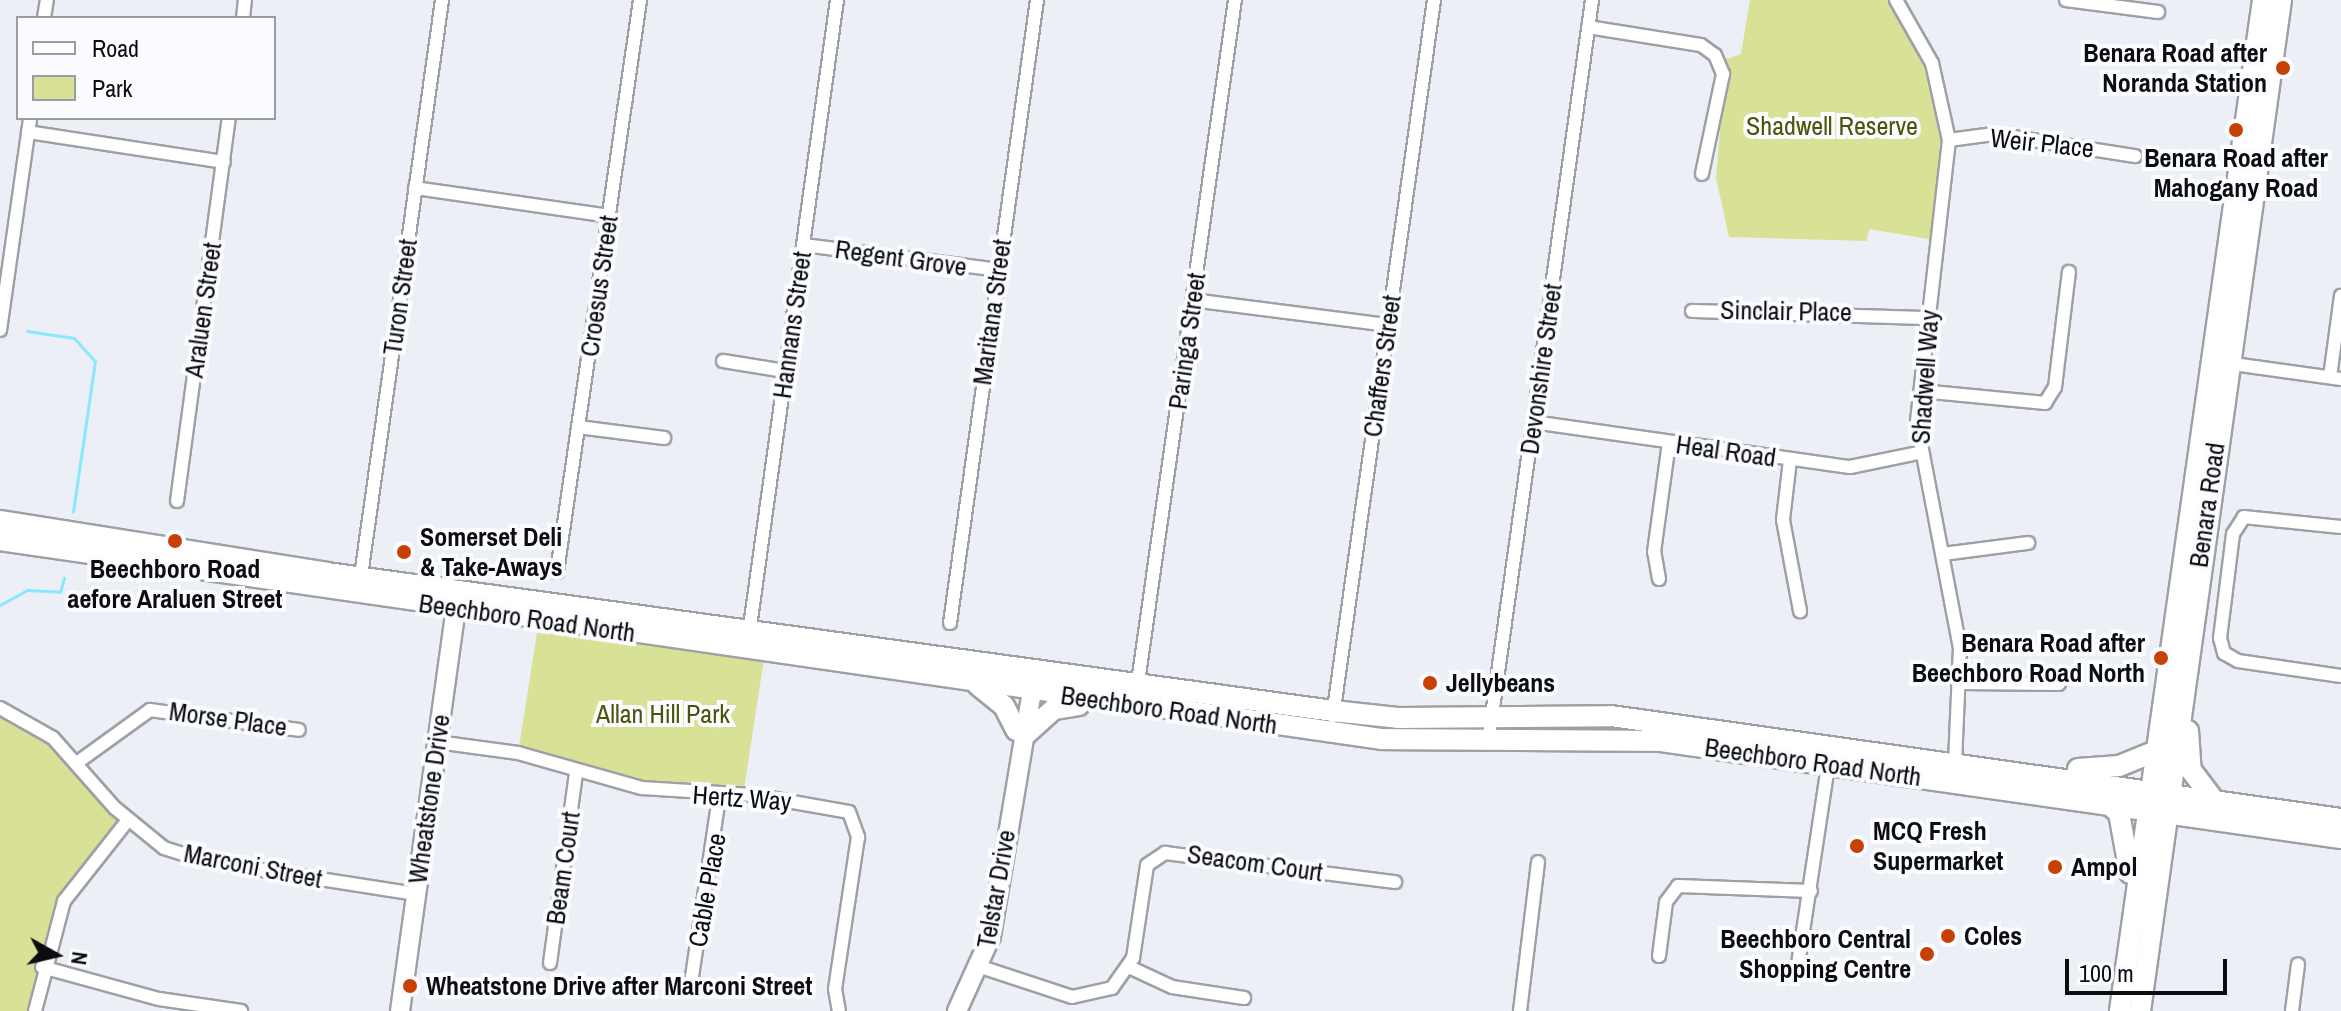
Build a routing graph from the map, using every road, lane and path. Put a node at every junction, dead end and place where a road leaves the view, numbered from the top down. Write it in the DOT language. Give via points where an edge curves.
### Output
graph roads {
  1 [pos="442,0"];
  2 [pos="640,0"];
  3 [pos="837,0"];
  4 [pos="1037,0"];
  5 [pos="1235,0"];
  6 [pos="1434,0"];
  7 [pos="1592,0"];
  8 [pos="1896,0"];
  9 [pos="2066,0"];
  10 [pos="2263,0"];
  11 [pos="2271,0"];
  12 [pos="2281,0"];
  13 [pos="2158,12"];
  14 [pos="1588,27"];
  15 [pos="2247,119"];
  16 [pos="30,120"];
  17 [pos="229,120"];
  18 [pos="28,132"];
  19 [pos="1949,140"];
  20 [pos="2135,156"];
  21 [pos="2258,156"];
  22 [pos="224,162"];
  23 [pos="1702,174"];
  24 [pos="415,188"];
  25 [pos="609,216"];
  26 [pos="2232,217"];
  27 [pos="804,245"];
  28 [pos="999,270"];
  29 [pos="2069,272"];
  30 [pos="2341,296"];
  31 [pos="1192,300"];
  32 [pos="1692,311"];
  33 [pos="1927,318"];
  34 [pos="1388,325"];
  35 [pos="0,330"];
  36 [pos="723,361"];
  37 [pos="2217,362"];
  38 [pos="785,371"];
  39 [pos="2335,378"];
  40 [pos="1921,391"];
  41 [pos="1533,422"];
  42 [pos="578,427"];
  43 [pos="664,438"];
  44 [pos="1669,442"];
  45 [pos="1918,453"];
  46 [pos="1790,460"];
  47 [pos="177,501"];
  48 [pos="2207,511"];
  49 [pos="0,521"];
  50 [pos="2341,527"];
  51 [pos="0,540"];
  52 [pos="2028,543"];
  53 [pos="1943,554"];
  54 [pos="557,572"];
  55 [pos="362,573"];
  56 [pos="2177,574"];
  57 [pos="1659,579"];
  58 [pos="358,595"];
  59 [pos="457,598"];
  60 [pos="1800,611"];
  61 [pos="950,623"];
  62 [pos="2190,631"];
  63 [pos="748,639"];
  64 [pos="1029,669"];
  65 [pos="2341,676"];
  66 [pos="1138,682"];
  67 [pos="974,683"];
  68 [pos="1963,683"];
  69 [pos="2059,684"];
  70 [pos="1026,691"];
  71 [pos="1111,702"];
  72 [pos="0,708"];
  73 [pos="1492,716"];
  74 [pos="1332,721"];
  75 [pos="299,730"];
  76 [pos="1021,732"];
  77 [pos="1489,737"];
  78 [pos="1799,739"];
  79 [pos="437,742"];
  80 [pos="1856,746"];
  81 [pos="2154,752"];
  82 [pos="1955,761"];
  83 [pos="78,762"];
  84 [pos="1828,765"];
  85 [pos="2002,768"];
  86 [pos="576,773"];
  87 [pos="1926,778"];
  88 [pos="1978,786"];
  89 [pos="2160,791"];
  90 [pos="719,797"];
  91 [pos="2213,799"];
  92 [pos="2110,805"];
  93 [pos="2157,812"];
  94 [pos="2341,819"];
  95 [pos="128,820"];
  96 [pos="2341,838"];
  97 [pos="1538,862"];
  98 [pos="1395,882"];
  99 [pos="1811,891"];
  100 [pos="416,894"];
  101 [pos="2127,927"];
  102 [pos="2149,946"];
  103 [pos="1659,956"];
  104 [pos="550,963"];
  105 [pos="2298,964"];
  106 [pos="42,967"];
  107 [pos="981,967"];
  108 [pos="1129,967"];
  109 [pos="1797,971"];
  110 [pos="691,983"];
  111 [pos="1244,998"];
  112 [pos="2121,1006"];
  113 [pos="35,1011"];
  114 [pos="241,1011"];
  115 [pos="400,1011"];
  116 [pos="839,1011"];
  117 [pos="957,1011"];
  118 [pos="1520,1011"];
  119 [pos="2140,1011"];
  120 [pos="2292,1011"];
  1 -- 24 [label="street, Turon Street"];
  2 -- 25 [label="street, Croesus Street"];
  3 -- 27 [label="street, Hannans Street"];
  4 -- 28 [label="street, Maritana Street"];
  5 -- 31 [label="street, Paringa Street"];
  6 -- 34 [label="street, Chaffers Street"];
  7 -- 14 [label="street, Devonshire Street"];
  8 -- 19 [label="street, Shadwell Way" via="1932,63"];
  9 -- 13 [label="street"];
  10 -- 15 [label="main road, Benara Road"];
  11 -- 15 [label="main road, Benara Road" via="2259,87"];
  12 -- 21 [label="main road, Benara Road"];
  14 -- 23 [label="street" via="1701,45 1715,55 1723,74"];
  14 -- 41 [label="street, Devonshire Street"];
  15 -- 26 [label="main road, Benara Road"];
  16 -- 18 [label="street"];
  17 -- 22 [label="street, Araluen Street"];
  18 -- 22 [label="street"];
  18 -- 35 [label="street"];
  19 -- 20 [label="street, Weir Place" via="1994,134"];
  19 -- 33 [label="street, Shadwell Way"];
  21 -- 26 [label="main road" via="2251,152"];
  21 -- 37 [label="main road, Benara Road"];
  22 -- 47 [label="street, Araluen Street"];
  24 -- 25 [label="street"];
  24 -- 55 [label="street, Turon Street"];
  25 -- 42 [label="street, Croesus Street"];
  26 -- 37 [label="main road, Benara Road"];
  27 -- 28 [label="street, Regent Grove"];
  27 -- 38 [label="street, Hannans Street"];
  28 -- 61 [label="street, Maritana Street"];
  29 -- 40 [label="street" via="2055,387 2045,403"];
  30 -- 39 [label="street"];
  31 -- 34 [label="street"];
  31 -- 66 [label="street, Paringa Street"];
  32 -- 33 [label="street, Sinclair Place"];
  33 -- 40 [label="street, Shadwell Way"];
  34 -- 74 [label="street, Chaffers Street"];
  36 -- 38 [label="street"];
  37 -- 39 [label="street"];
  37 -- 48 [label="main road, Benara Road"];
  37 -- 56 [label="main road, Benara Road"];
  38 -- 63 [label="street, Hannans Street"];
  40 -- 45 [label="street, Shadwell Way"];
  41 -- 44 [label="street, Heal Road"];
  41 -- 73 [label="street, Devonshire Street"];
  42 -- 43 [label="street"];
  42 -- 54 [label="street, Croesus Street"];
  44 -- 46 [label="street, Heal Road"];
  44 -- 57 [label="street" via="1654,552"];
  45 -- 46 [label="street, Heal Road" via="1850,467"];
  45 -- 53 [label="street, Shadwell Way"];
  46 -- 60 [label="street" via="1783,520"];
  48 -- 56 [label="main road" via="2190,569"];
  48 -- 62 [label="main road, Benara Road"];
  49 -- 55 [label="main road, Beechboro Road North" via="327,573"];
  50 -- 65 [label="street" via="2244,517 2233,534 2220,638 2224,653 2238,661"];
  51 -- 58 [label="main road, Beechboro Road North"];
  52 -- 53 [label="street"];
  53 -- 68 [label="street, Shadwell Way"];
  55 -- 58 [label="street, Turon Street"];
  55 -- 59 [label="main road, Beechboro Road North"];
  56 -- 81 [label="main road, Benara Road"];
  58 -- 59 [label="main road, Beechboro Road North"];
  59 -- 63 [label="main road, Beechboro Road North"];
  59 -- 79 [label="street, Wheatstone Drive"];
  62 -- 89 [label="main road, Benara Road"];
  62 -- 91 [label="main road" via="2187,742 2199,786"];
  63 -- 64 [label="main road, Beechboro Road North"];
  63 -- 67 [label="main road, Beechboro Road North"];
  64 -- 66 [label="main road, Beechboro Road North"];
  64 -- 70 [label="street, Telstar Drive"];
  66 -- 74 [label="main road, Beechboro Road North"];
  67 -- 70 [label="main road, Beechboro Road North"];
  67 -- 76 [label="main road" via="1004,706"];
  68 -- 69 [label="street"];
  68 -- 82 [label="street, Shadwell Way"];
  70 -- 71 [label="main road, Beechboro Road North"];
  70 -- 76 [label="street, Telstar Drive"];
  71 -- 74 [label="main road, Beechboro Road North"];
  71 -- 76 [label="main road" via="1054,709"];
  72 -- 83 [label="street, Marconi Street" via="41,729"];
  73 -- 74 [label="main road, Beechboro Road North"];
  73 -- 77 [label="street, Devonshire Street"];
  73 -- 78 [label="main road, Beechboro Road North" via="1611,716"];
  74 -- 77 [label="main road, Beechboro Road North" via="1411,742"];
  75 -- 83 [label="street, Morse Place" via="150,710"];
  76 -- 107 [label="street, Telstar Drive"];
  77 -- 84 [label="main road, Beechboro Road North" via="1661,741"];
  78 -- 80 [label="main road, Beechboro Road North"];
  78 -- 84 [label="street"];
  79 -- 86 [label="street, Hertz Way" via="518,753"];
  79 -- 100 [label="street, Wheatstone Drive"];
  80 -- 82 [label="main road, Beechboro Road North"];
  80 -- 84 [label="street"];
  81 -- 85 [label="main road" via="2089,770"];
  81 -- 89 [label="main road, Benara Road"];
  82 -- 85 [label="main road, Beechboro Road North"];
  82 -- 87 [label="street"];
  82 -- 88 [label="street"];
  83 -- 95 [label="street, Marconi Street"];
  84 -- 87 [label="main road, Beechboro Road North"];
  84 -- 99 [label="street"];
  85 -- 89 [label="main road, Beechboro Road North"];
  86 -- 90 [label="street, Hertz Way"];
  86 -- 104 [label="street, Beam Court"];
  87 -- 88 [label="main road, Beechboro Road North"];
  88 -- 92 [label="main road, Beechboro Road North"];
  89 -- 91 [label="main road, Beechboro Road North"];
  89 -- 93 [label="main road, Benara Road"];
  90 -- 110 [label="street, Cable Place"];
  90 -- 116 [label="street, Hertz Way" via="797,801 855,820"];
  91 -- 94 [label="main road, Beechboro Road North"];
  92 -- 93 [label="main road, Beechboro Road North"];
  92 -- 101 [label="main road" via="2128,845"];
  93 -- 96 [label="main road, Beechboro Road North"];
  93 -- 101 [label="main road, Benara Road"];
  93 -- 102 [label="main road, Benara Road"];
  95 -- 100 [label="street, Marconi Street" via="192,859"];
  95 -- 106 [label="street" via="64,901"];
  97 -- 118 [label="street"];
  98 -- 108 [label="street, Seacom Court" via="1165,853 1147,865"];
  99 -- 103 [label="street" via="1678,886 1666,902"];
  99 -- 109 [label="street"];
  100 -- 115 [label="street, Wheatstone Drive"];
  101 -- 102 [label="main road"];
  101 -- 112 [label="main road"];
  102 -- 119 [label="main road, Benara Road"];
  105 -- 120 [label="street"];
  106 -- 113 [label="street"];
  106 -- 114 [label="street" via="159,999"];
  107 -- 108 [label="street" via="1072,997 1112,988"];
  107 -- 117 [label="street, Telstar Drive"];
  108 -- 111 [label="street" via="1172,987"];
}
